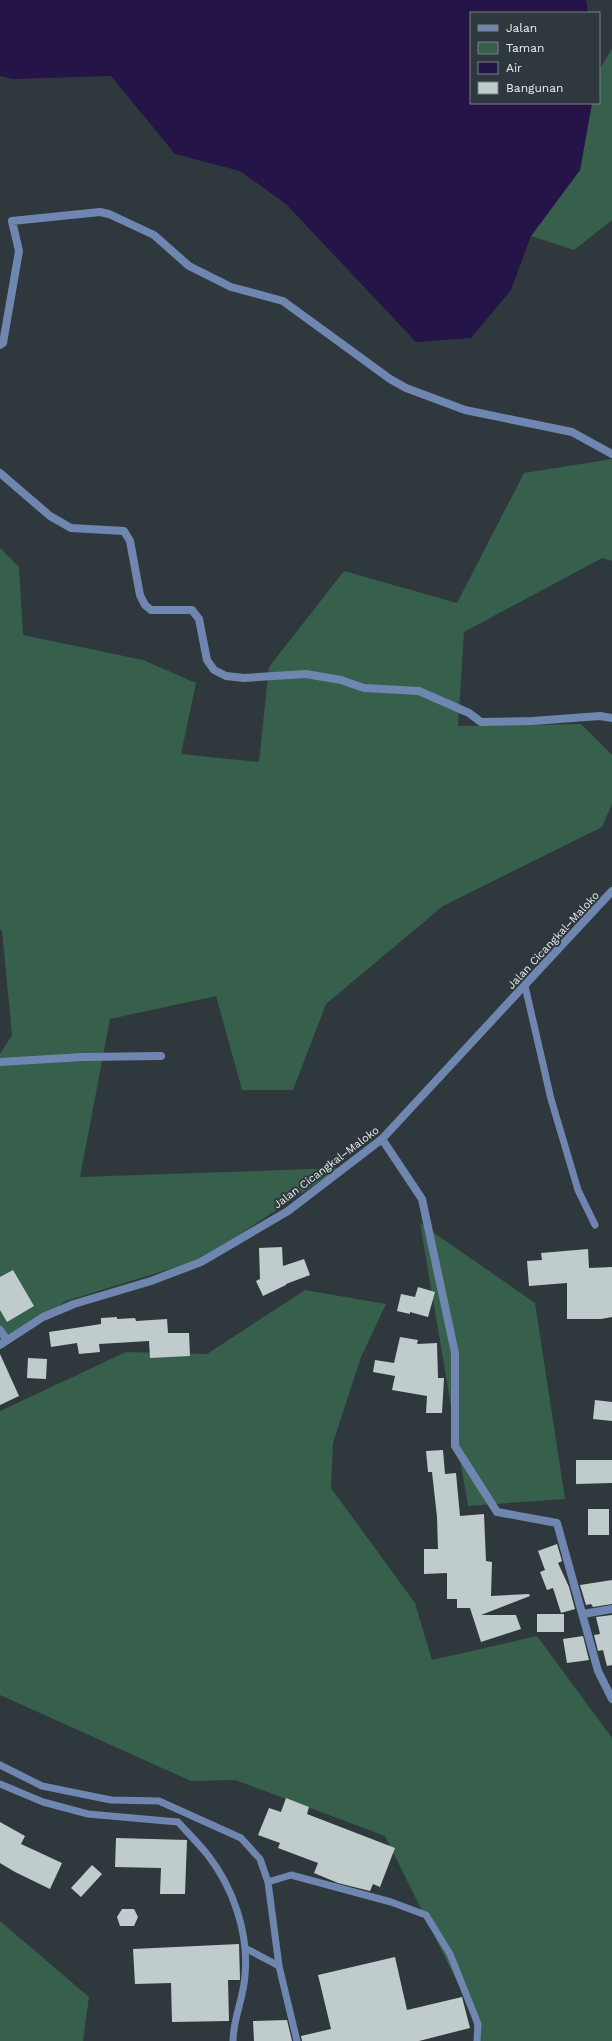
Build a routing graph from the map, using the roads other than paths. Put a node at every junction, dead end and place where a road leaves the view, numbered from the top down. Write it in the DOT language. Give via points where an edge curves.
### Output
graph roads {
  1 [pos="0,345"];
  2 [pos="612,454"];
  3 [pos="0,473"];
  4 [pos="612,718"];
  5 [pos="612,891"];
  6 [pos="525,986"];
  7 [pos="161,1056"];
  8 [pos="0,1062"];
  9 [pos="382,1139"];
  10 [pos="594,1225"];
  11 [pos="0,1330"];
  12 [pos="7,1340"];
  13 [pos="0,1345"];
  14 [pos="612,1609"];
  15 [pos="583,1614"];
  16 [pos="612,1699"];
  17 [pos="0,1765"];
  18 [pos="0,1784"];
  19 [pos="268,1882"];
  20 [pos="245,1948"];
  21 [pos="278,1966"];
  22 [pos="233,2041"];
  23 [pos="297,2041"];
  24 [pos="477,2041"];
  1 -- 2 [label="street" via="3,343 18,251 12,221 100,212 154,235 189,266 231,287 283,301 406,388 465,410 572,432"];
  3 -- 4 [label="street" via="50,516 71,528 124,531 130,541 140,595 145,605 150,610 192,610 200,619 207,660 214,670 226,676 244,678 306,674 341,680 364,688 419,692 469,713 481,722 600,716"];
  5 -- 6 [label="street, Jalan Cicangkal–Maloko"];
  6 -- 9 [label="street, Jalan Cicangkal–Maloko"];
  6 -- 10 [label="lane" via="550,1099 578,1190"];
  7 -- 8 [label="street"];
  9 -- 12 [label="street, Jalan Cicangkal–Maloko" via="288,1211 202,1262 74,1304 43,1317"];
  9 -- 15 [label="street" via="422,1199 455,1353 455,1446 497,1512 557,1523"];
  11 -- 12 [label="street"];
  12 -- 13 [label="street, Jalan Cicangkal–Maloko"];
  14 -- 15 [label="street"];
  15 -- 16 [label="street" via="598,1671"];
  17 -- 19 [label="lane" via="42,1786 111,1800 159,1801 240,1838 260,1859"];
  18 -- 20 [label="lane" via="43,1802 88,1814 178,1822 208,1855 233,1897"];
  19 -- 21 [label="lane"];
  19 -- 24 [label="lane" via="291,1875 391,1902 426,1915 450,1954 478,2024"];
  20 -- 21 [label="lane"];
  20 -- 22 [label="lane" via="246,1974 242,2002 233,2030"];
  21 -- 23 [label="lane"];
}
